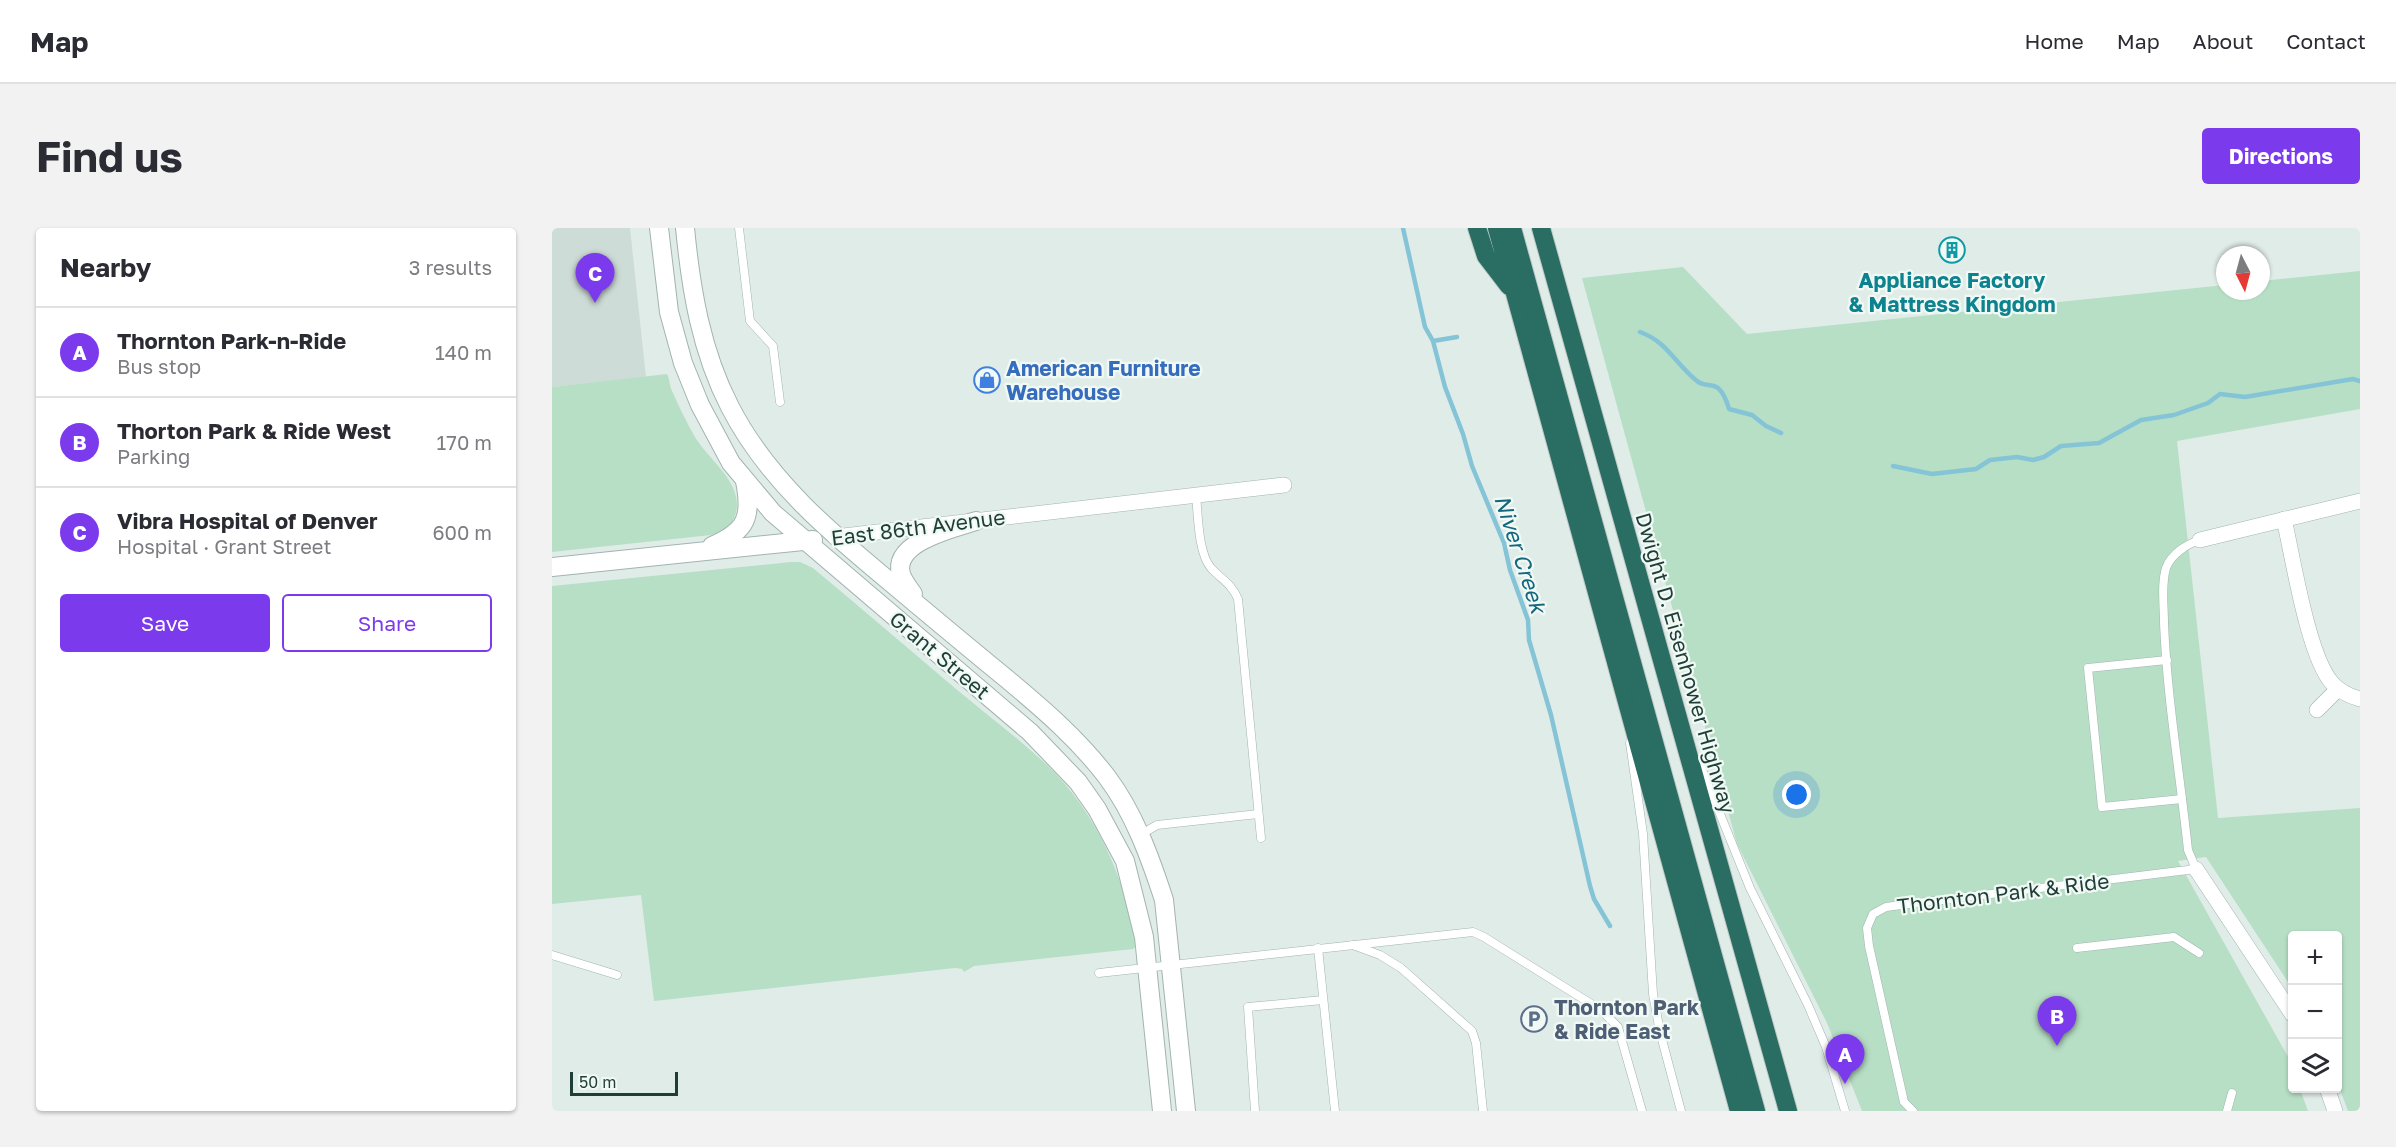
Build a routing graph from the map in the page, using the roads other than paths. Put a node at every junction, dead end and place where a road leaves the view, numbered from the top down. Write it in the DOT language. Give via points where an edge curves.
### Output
graph roads {
  1 [pos="659,228"];
  2 [pos="685,228"];
  3 [pos="740,228"];
  4 [pos="1477,228"];
  5 [pos="1497,228"];
  6 [pos="1512,228"];
  7 [pos="1541,228"];
  8 [pos="1549,228"];
  9 [pos="1517,297"];
  10 [pos="1566,316"];
  11 [pos="780,402"];
  12 [pos="744,479"];
  13 [pos="1284,485"];
  14 [pos="1196,495"];
  15 [pos="2360,501"];
  16 [pos="2284,519"];
  17 [pos="976,520"];
  18 [pos="835,537"];
  19 [pos="2200,540"];
  20 [pos="805,541"];
  21 [pos="698,552"];
  22 [pos="552,567"];
  23 [pos="927,612"];
  24 [pos="2167,660"];
  25 [pos="1663,663"];
  26 [pos="1620,679"];
  27 [pos="2338,689"];
  28 [pos="2360,699"];
  29 [pos="2317,710"];
  30 [pos="2182,799"];
  31 [pos="1258,814"];
  32 [pos="1140,835"];
  33 [pos="1261,838"];
  34 [pos="2196,869"];
  35 [pos="1352,944"];
  36 [pos="1318,948"];
  37 [pos="2077,948"];
  38 [pos="2199,953"];
  39 [pos="552,955"];
  40 [pos="1172,965"];
  41 [pos="1148,967"];
  42 [pos="1099,973"];
  43 [pos="617,975"];
  44 [pos="1323,1000"];
  45 [pos="2288,1008"];
  46 [pos="2232,1093"];
  47 [pos="2328,1093"];
  48 [pos="1162,1111"];
  49 [pos="1186,1111"];
  50 [pos="1255,1111"];
  51 [pos="1335,1111"];
  52 [pos="1483,1111"];
  53 [pos="1642,1111"];
  54 [pos="1681,1111"];
  55 [pos="1739,1111"];
  56 [pos="1756,1111"];
  57 [pos="1788,1111"];
  58 [pos="1845,1111"];
  59 [pos="1913,1111"];
  60 [pos="2227,1111"];
  61 [pos="2335,1111"];
  1 -- 12 [label="street, Grant Street" via="669,312 683,363 705,414"];
  2 -- 18 [label="street, Grant Street" via="695,306 712,367 730,407 753,446 783,484"];
  3 -- 11 [label="lane" via="750,321 773,346"];
  4 -- 9 [label="highway" via="1486,256"];
  5 -- 9 [label="highway"];
  6 -- 56 [label="highway"];
  7 -- 10 [label="highway, Dwight D. Eisenhower Highway"];
  8 -- 10 [label="highway"];
  9 -- 26 [label="highway"];
  10 -- 25 [label="highway, Dwight D. Eisenhower Highway"];
  12 -- 20 [label="street, Grant Street" via="773,513"];
  12 -- 21 [label="street" via="749,510 746,521 735,534"];
  13 -- 14 [label="street, East 86th Avenue"];
  14 -- 17 [label="street, East 86th Avenue"];
  14 -- 31 [label="lane" via="1204,557 1238,599"];
  15 -- 16 [label="street"];
  16 -- 19 [label="street"];
  16 -- 27 [label="street" via="2316,652"];
  17 -- 18 [label="street, East 86th Avenue"];
  17 -- 23 [label="street" via="913,545 900,562 900,572"];
  18 -- 20 [label="street, East 86th Avenue"];
  18 -- 23 [label="street, Grant Street"];
  19 -- 24 [label="lane" via="2188,544 2166,568 2163,590"];
  20 -- 21 [label="street, East 86th Avenue"];
  20 -- 41 [label="street, Grant Street" via="1030,732 1078,782 1125,861 1142,925"];
  21 -- 22 [label="street, East 86th Avenue"];
  23 -- 32 [label="street, Grant Street" via="1071,735 1108,779"];
  24 -- 30 [label="lane"];
  24 -- 30 [label="lane" via="2088,668 2102,807"];
  25 -- 57 [label="highway, Dwight D. Eisenhower Highway"];
  25 -- 58 [label="lane" via="1738,861 1826,1047"];
  26 -- 54 [label="lane" via="1642,834 1655,1004"];
  26 -- 55 [label="highway"];
  27 -- 28 [label="street"];
  27 -- 29 [label="street"];
  30 -- 34 [label="lane" via="2188,850"];
  31 -- 32 [label="lane" via="1157,825"];
  31 -- 33 [label="lane"];
  32 -- 40 [label="street, Grant Street" via="1164,900"];
  34 -- 45 [label="street"];
  34 -- 59 [label="lane, Thornton Park & Ride" via="1886,907 1873,914 1867,928 1869,946 1904,1102"];
  35 -- 36 [label="lane"];
  35 -- 52 [label="lane" via="1401,968 1472,1031"];
  35 -- 53 [label="lane" via="1464,932 1484,937 1601,1010 1618,1028"];
  36 -- 40 [label="lane"];
  36 -- 44 [label="lane"];
  37 -- 38 [label="lane" via="2174,937"];
  39 -- 43 [label="lane"];
  40 -- 41 [label="lane"];
  40 -- 49 [label="street, Grant Street"];
  41 -- 42 [label="lane"];
  41 -- 48 [label="street, Grant Street"];
  44 -- 50 [label="lane" via="1248,1007"];
  44 -- 51 [label="lane"];
  46 -- 60 [label="lane"];
  47 -- 61 [label="street"];
}
